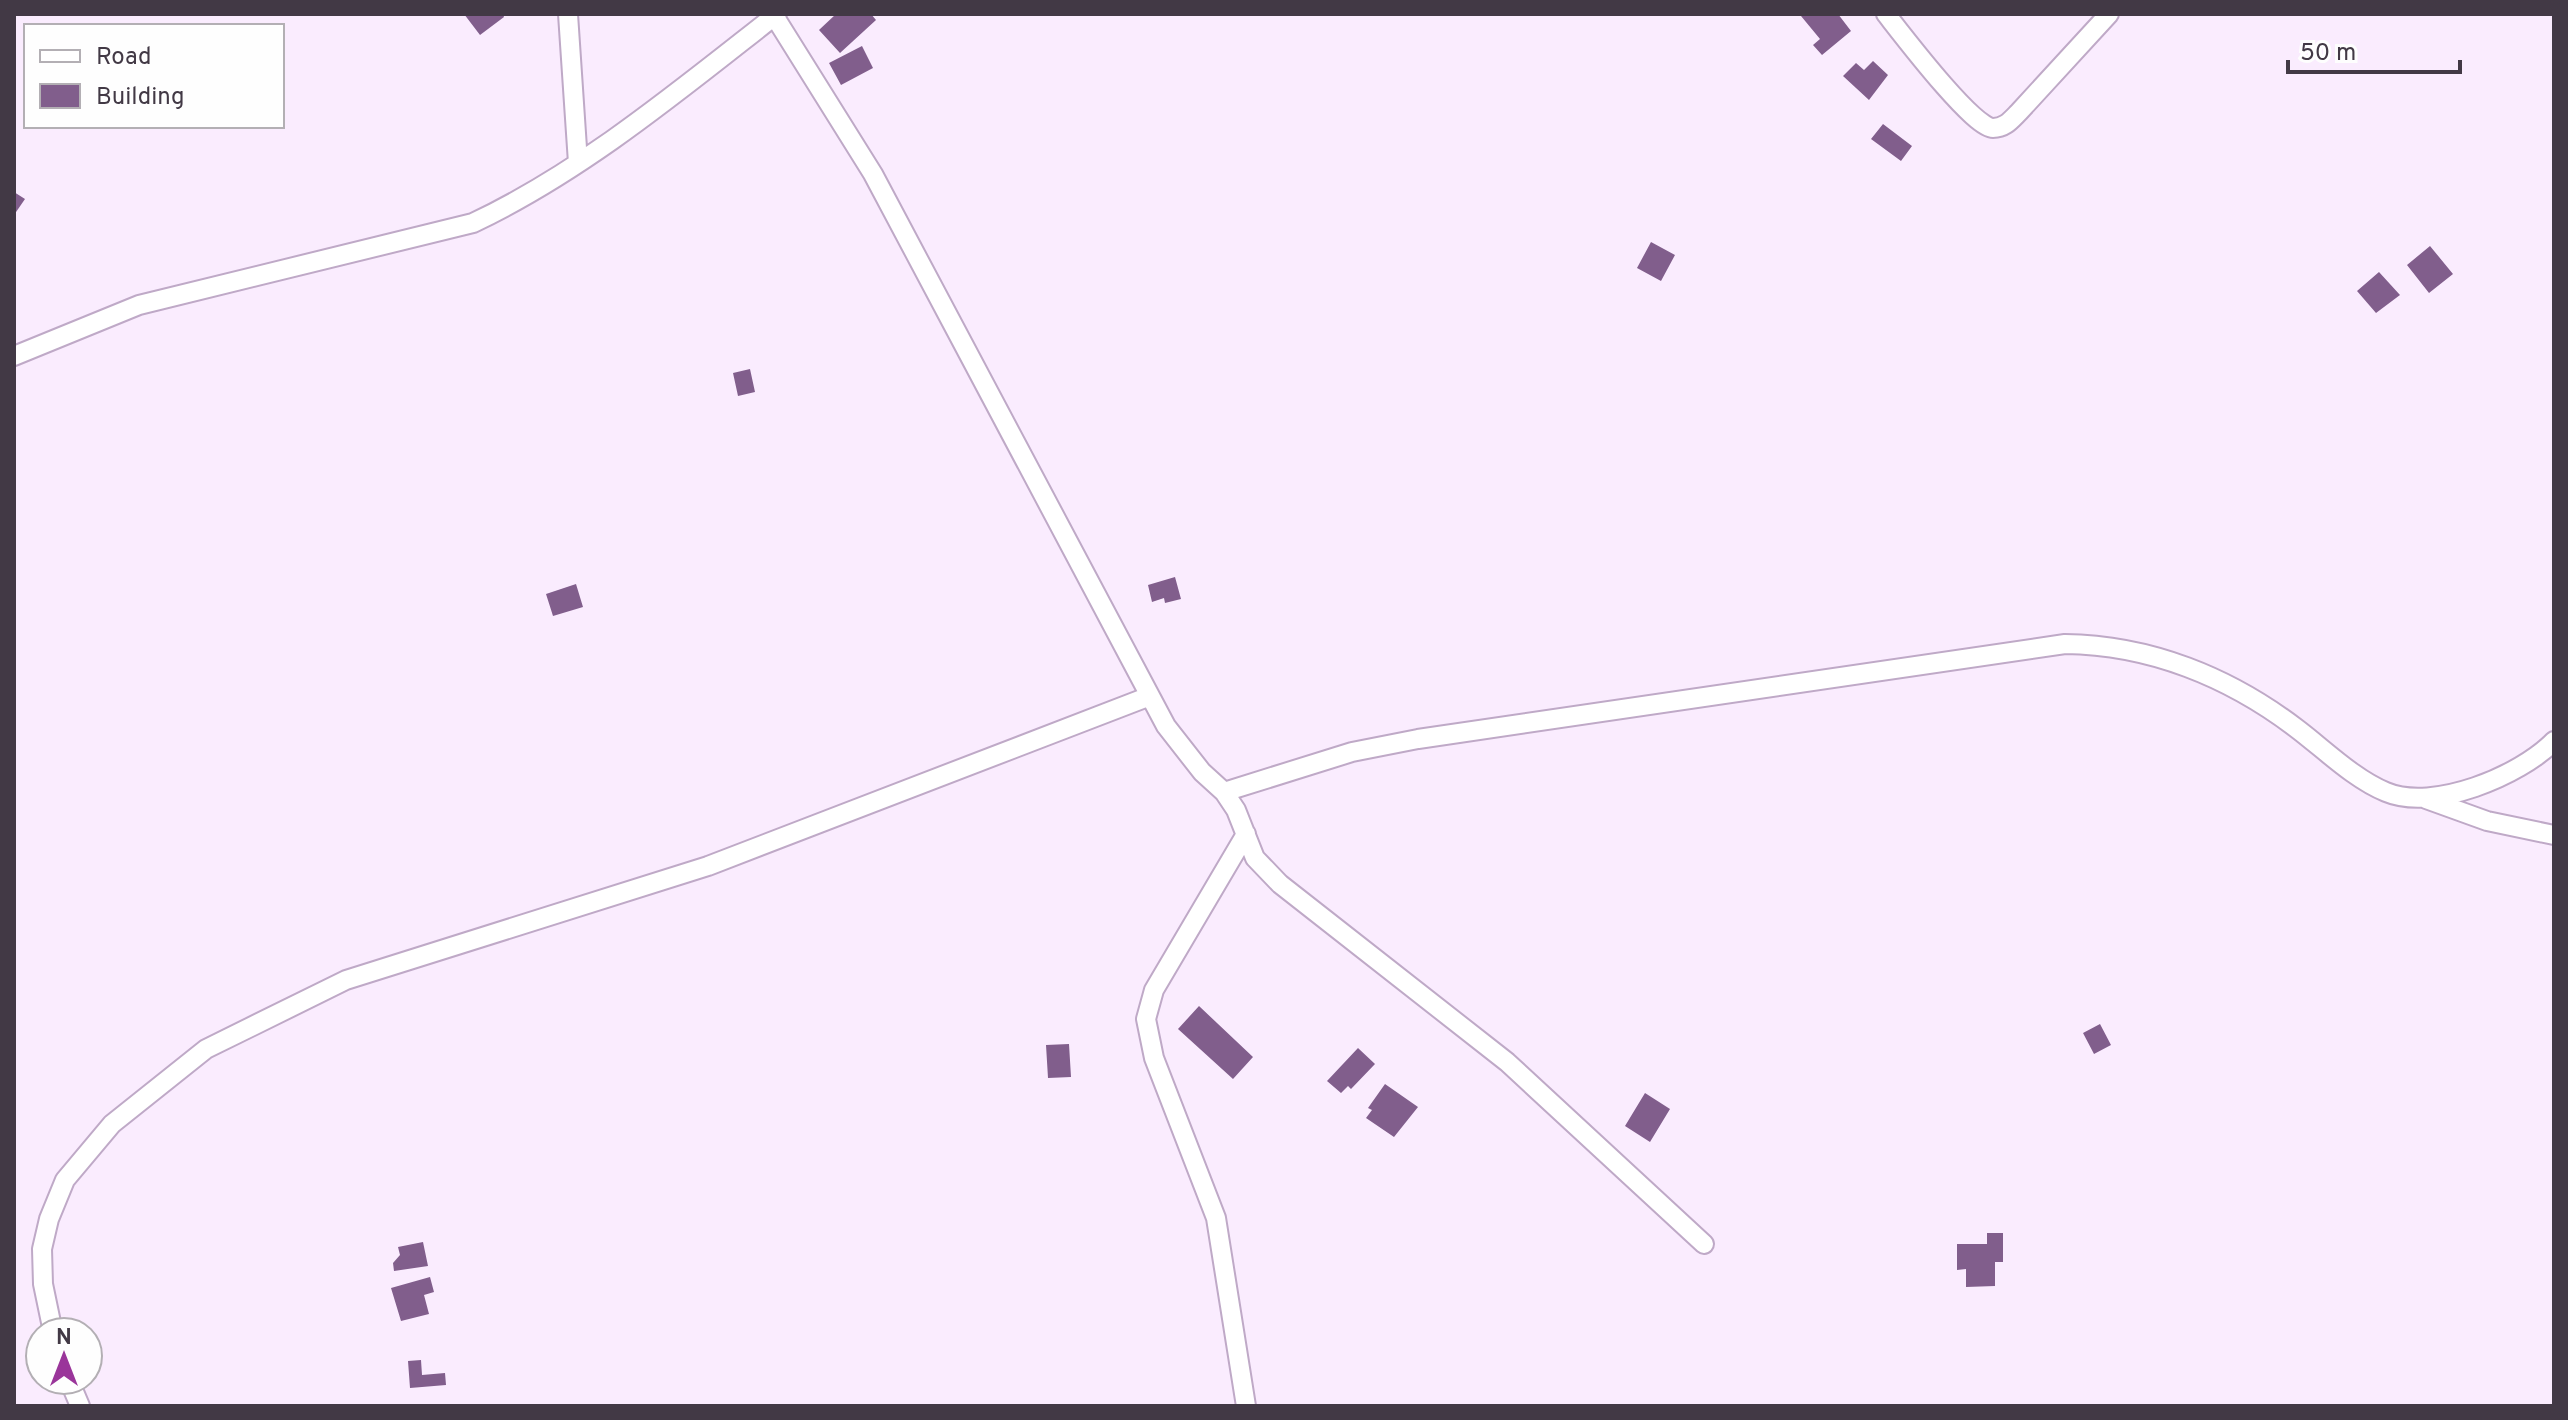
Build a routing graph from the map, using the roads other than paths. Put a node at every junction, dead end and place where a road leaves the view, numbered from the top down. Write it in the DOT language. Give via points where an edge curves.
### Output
graph roads {
  1 [pos="568,14"];
  2 [pos="1886,14"];
  3 [pos="2109,14"];
  4 [pos="775,15"];
  5 [pos="578,163"];
  6 [pos="14,356"];
  7 [pos="1150,696"];
  8 [pos="2554,741"];
  9 [pos="1224,792"];
  10 [pos="2424,798"];
  11 [pos="1246,834"];
  12 [pos="2554,835"];
  13 [pos="1704,1244"];
  14 [pos="50,1316"];
  15 [pos="1246,1406"];
  1 -- 5 [label="street"];
  2 -- 3 [label="street" via="1948,90 1984,126 1995,129 2019,112"];
  4 -- 5 [label="street"];
  4 -- 7 [label="street" via="873,174"];
  5 -- 6 [label="street" via="520,201 473,223 139,305"];
  7 -- 9 [label="street" via="1166,726"];
  7 -- 14 [label="street" via="708,866 346,980 206,1049 112,1124 65,1180 42,1249"];
  8 -- 10 [label="street" via="2509,774"];
  9 -- 10 [label="street" via="1352,752 1418,739 2092,644 2153,655 2216,677 2273,710 2369,783 2405,798"];
  9 -- 11 [label="street"];
  10 -- 12 [label="street" via="2487,821"];
  11 -- 13 [label="street" via="1255,858 1280,884 1507,1062"];
  11 -- 15 [label="street" via="1154,990 1146,1019 1154,1058 1216,1218"];
}
